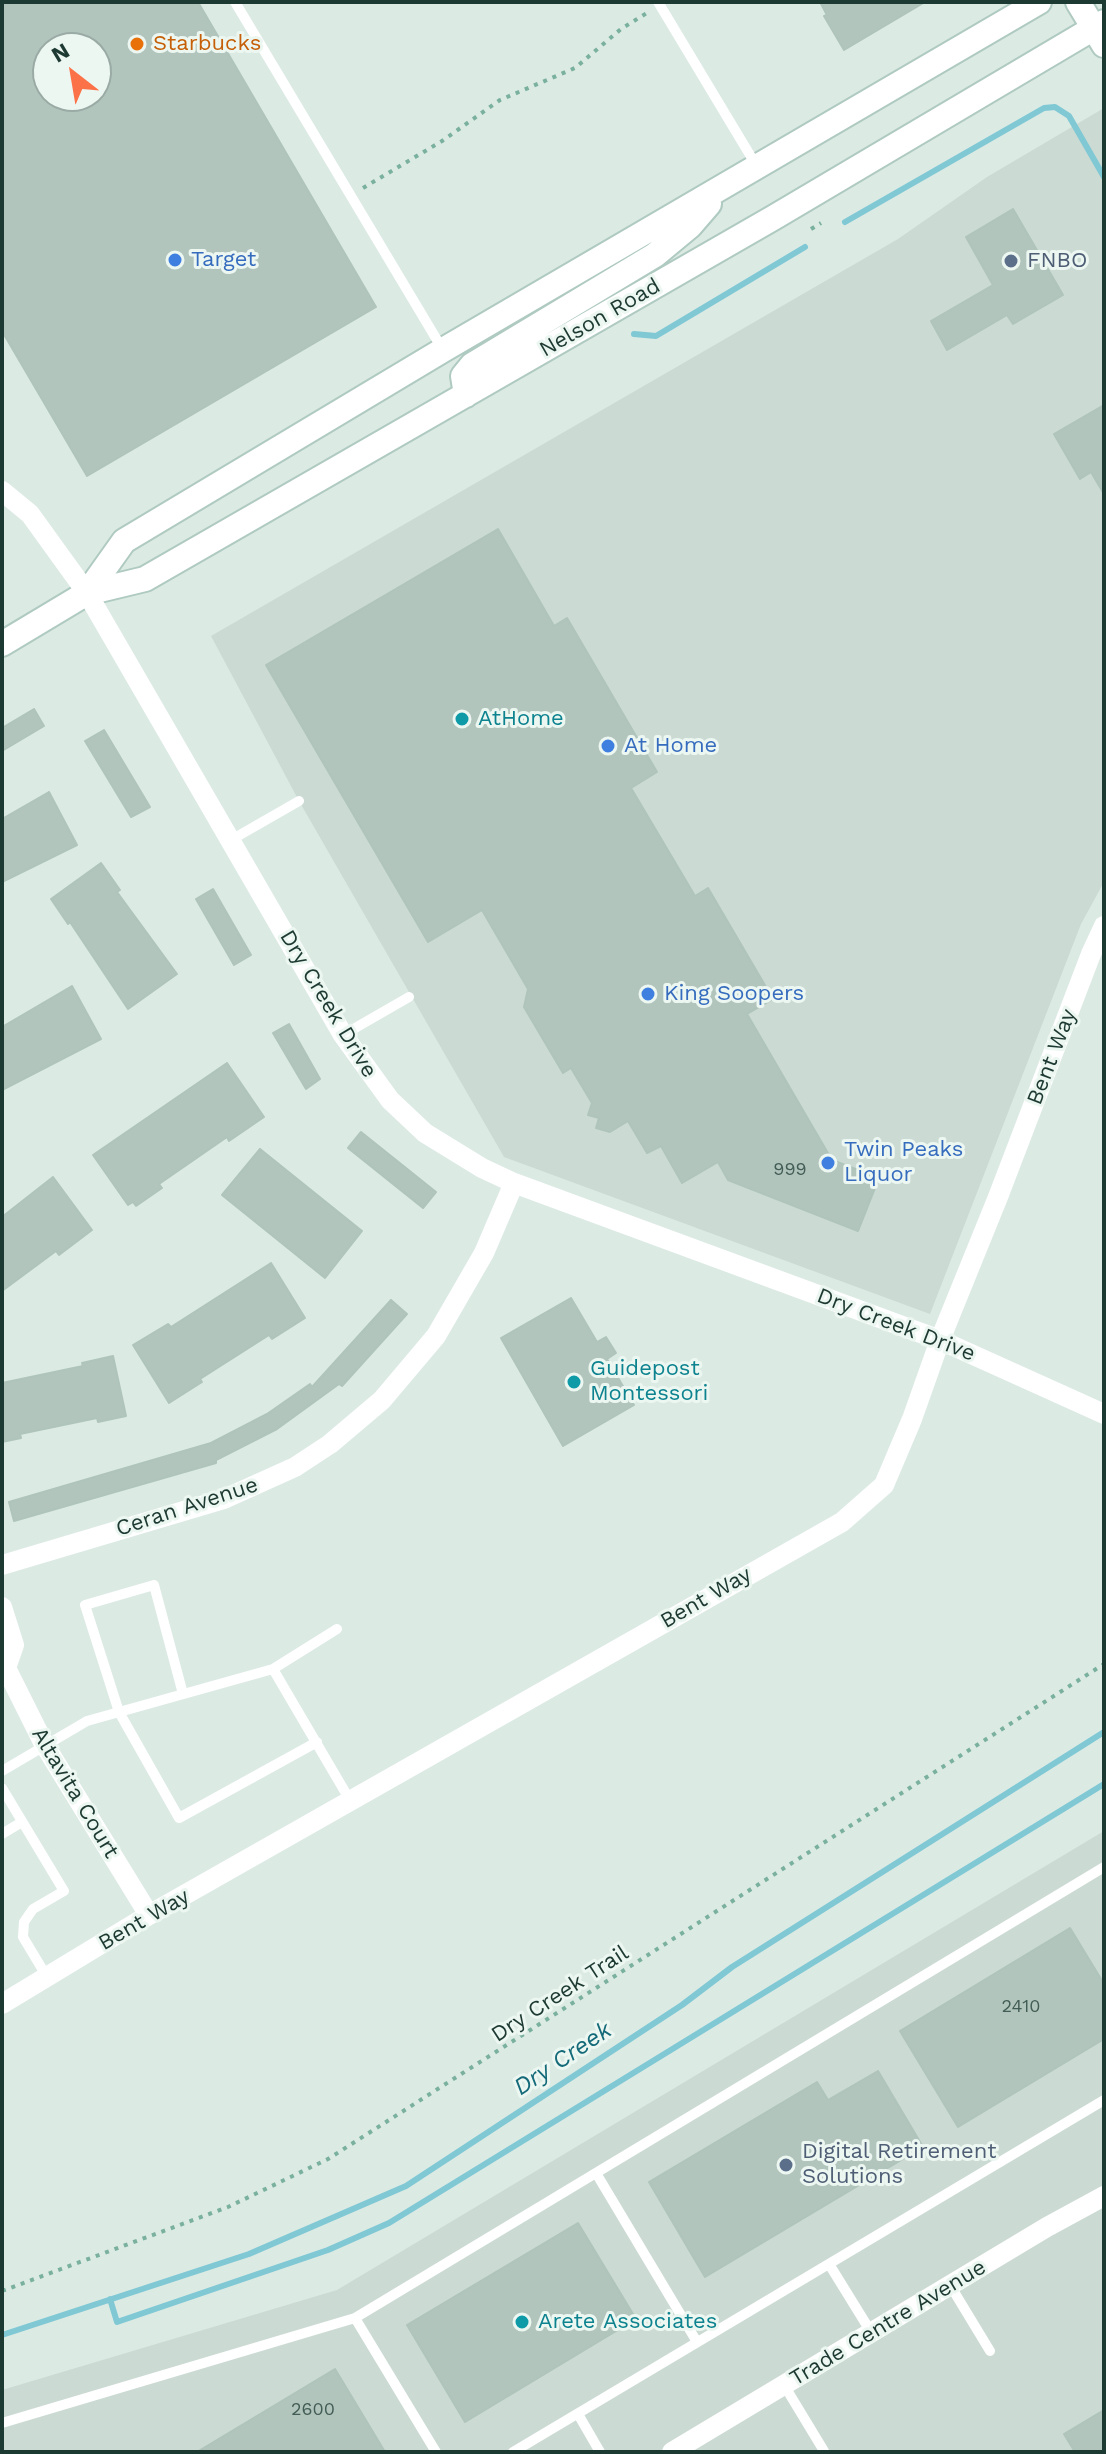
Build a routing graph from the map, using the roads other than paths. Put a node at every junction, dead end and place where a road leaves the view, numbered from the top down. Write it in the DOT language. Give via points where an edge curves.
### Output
graph roads {
  1 [pos="235,2"];
  2 [pos="1039,2"];
  3 [pos="1078,2"];
  4 [pos="659,4"];
  5 [pos="1101,32"];
  6 [pos="757,167"];
  7 [pos="724,187"];
  8 [pos="443,350"];
  9 [pos="466,395"];
  10 [pos="2,491"];
  11 [pos="87,593"];
  12 [pos="2,644"];
  13 [pos="299,801"];
  14 [pos="231,840"];
  15 [pos="1104,926"];
  16 [pos="409,997"];
  17 [pos="343,1035"];
  18 [pos="514,1183"];
  19 [pos="940,1340"];
  20 [pos="1104,1414"];
  21 [pos="2,1565"];
  22 [pos="2,1607"];
  23 [pos="337,1629"];
  24 [pos="4,1666"];
  25 [pos="273,1669"];
  26 [pos="183,1694"];
  27 [pos="119,1712"];
  28 [pos="317,1742"];
  29 [pos="44,1744"];
  30 [pos="2,1771"];
  31 [pos="2,1788"];
  32 [pos="351,1802"];
  33 [pos="22,1822"];
  34 [pos="2,1834"];
  35 [pos="1104,1867"];
  36 [pos="149,1915"];
  37 [pos="47,1977"];
  38 [pos="2,2004"];
  39 [pos="1104,2100"];
  40 [pos="596,2173"];
  41 [pos="1104,2196"];
  42 [pos="829,2264"];
  43 [pos="950,2285"];
  44 [pos="355,2318"];
  45 [pos="871,2332"];
  46 [pos="697,2342"];
  47 [pos="990,2351"];
  48 [pos="784,2385"];
  49 [pos="578,2414"];
  50 [pos="2,2423"];
  51 [pos="827,2450"];
  52 [pos="436,2452"];
  53 [pos="513,2452"];
  54 [pos="600,2452"];
  55 [pos="672,2452"];
  1 -- 8 [label="lane"];
  2 -- 6 [label="main road, Nelson Road"];
  3 -- 5 [label="main road"];
  4 -- 6 [label="lane"];
  5 -- 9 [label="main road, Nelson Road"];
  6 -- 7 [label="main road, Nelson Road"];
  7 -- 8 [label="main road, Nelson Road"];
  7 -- 9 [label="main road" via="655,255 472,365 463,376"];
  8 -- 11 [label="main road, Nelson Road" via="124,541"];
  9 -- 11 [label="main road, Nelson Road" via="145,579"];
  10 -- 11 [label="street, Dry Creek Drive" via="35,520"];
  11 -- 12 [label="main road, Nelson Road"];
  11 -- 14 [label="street, Dry Creek Drive"];
  13 -- 14 [label="lane"];
  14 -- 17 [label="street, Dry Creek Drive"];
  15 -- 19 [label="street, Bent Way"];
  16 -- 17 [label="lane"];
  17 -- 18 [label="street, Dry Creek Drive" via="408,1119 450,1150"];
  18 -- 19 [label="street, Dry Creek Drive"];
  18 -- 21 [label="street, Ceran Avenue" via="484,1253 436,1336 382,1400 330,1444 240,1493"];
  19 -- 20 [label="street, Dry Creek Drive"];
  19 -- 32 [label="street, Bent Way" via="884,1485 842,1522"];
  22 -- 24 [label="street, Altavita Court" via="14,1645"];
  23 -- 25 [label="lane"];
  24 -- 29 [label="street, Altavita Court"];
  25 -- 26 [label="lane"];
  25 -- 28 [label="lane"];
  26 -- 27 [label="lane"];
  26 -- 27 [label="lane" via="154,1585 85,1605"];
  27 -- 28 [label="lane" via="179,1818"];
  27 -- 29 [label="lane" via="87,1721"];
  28 -- 32 [label="lane"];
  29 -- 30 [label="lane"];
  29 -- 36 [label="street, Altavita Court"];
  31 -- 33 [label="lane"];
  32 -- 36 [label="street, Bent Way"];
  33 -- 34 [label="lane"];
  33 -- 37 [label="lane" via="64,1891 33,1909 24,1922 23,1937"];
  35 -- 40 [label="lane"];
  36 -- 37 [label="street, Bent Way"];
  37 -- 38 [label="street, Bent Way"];
  39 -- 42 [label="lane"];
  40 -- 44 [label="lane"];
  40 -- 46 [label="lane"];
  41 -- 43 [label="street, Trade Centre Avenue"];
  42 -- 45 [label="lane"];
  42 -- 46 [label="lane"];
  43 -- 45 [label="street, Trade Centre Avenue"];
  43 -- 47 [label="lane"];
  44 -- 50 [label="lane"];
  44 -- 52 [label="lane"];
  45 -- 48 [label="street, Trade Centre Avenue"];
  46 -- 49 [label="lane"];
  48 -- 51 [label="lane"];
  48 -- 55 [label="street, Trade Centre Avenue"];
  49 -- 53 [label="lane"];
  49 -- 54 [label="lane"];
}
